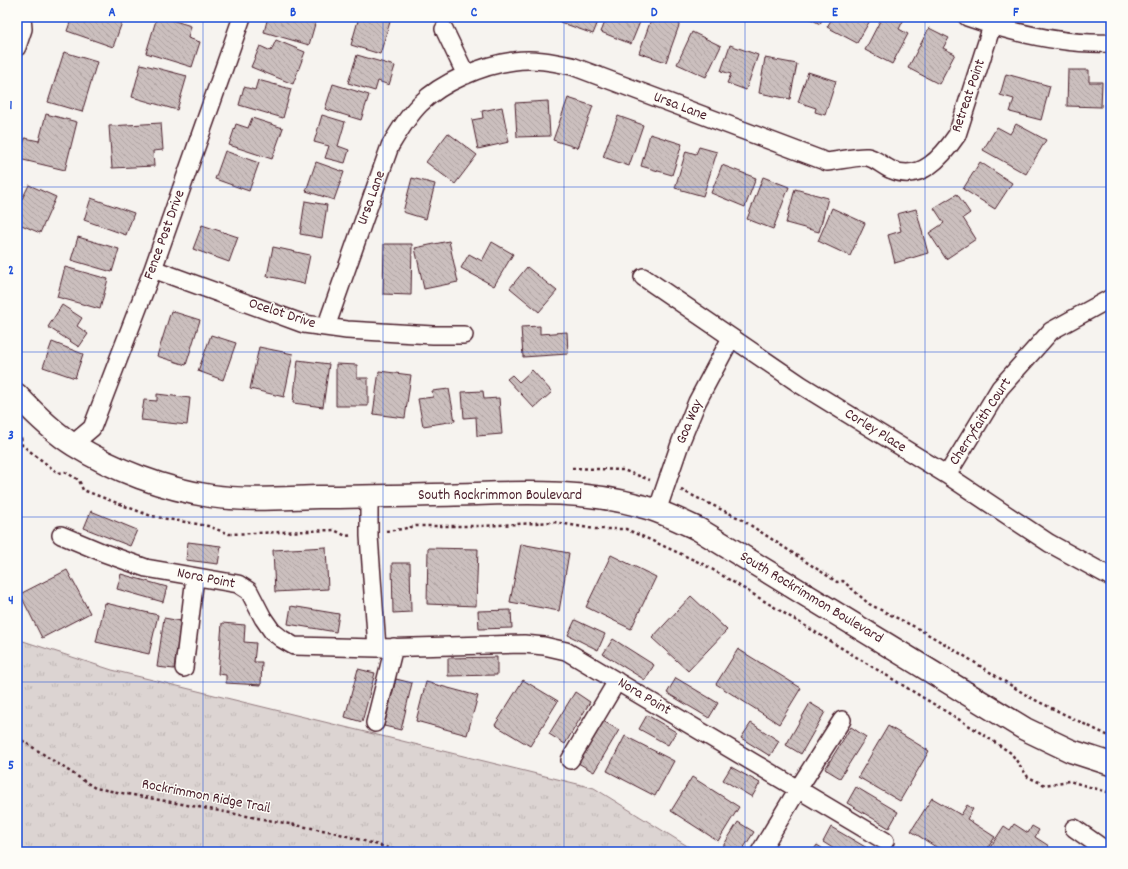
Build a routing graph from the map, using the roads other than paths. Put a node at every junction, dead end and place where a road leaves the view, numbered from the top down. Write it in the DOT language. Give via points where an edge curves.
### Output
graph roads {
  1 [pos="22,17"];
  2 [pos="242,17"];
  3 [pos="967,17"];
  4 [pos="992,26"];
  5 [pos="444,29"];
  6 [pos="1111,43"];
  7 [pos="17,47"];
  8 [pos="466,75"];
  9 [pos="897,172"];
  10 [pos="153,269"];
  11 [pos="643,277"];
  12 [pos="1111,298"];
  13 [pos="326,327"];
  14 [pos="464,335"];
  15 [pos="731,338"];
  16 [pos="17,395"];
  17 [pos="73,444"];
  18 [pos="947,475"];
  19 [pos="369,497"];
  20 [pos="657,511"];
  21 [pos="61,535"];
  22 [pos="196,577"];
  23 [pos="1111,578"];
  24 [pos="394,647"];
  25 [pos="377,648"];
  26 [pos="184,668"];
  27 [pos="617,682"];
  28 [pos="842,720"];
  29 [pos="376,723"];
  30 [pos="570,760"];
  31 [pos="1111,764"];
  32 [pos="798,789"];
  33 [pos="1074,828"];
  34 [pos="885,841"];
  35 [pos="760,852"];
  36 [pos="1108,852"];
  1 -- 7 [label="street" via="23,29"];
  2 -- 10 [label="street, Fence Post Drive"];
  3 -- 4 [label="street"];
  4 -- 6 [label="street" via="1034,37 1070,42"];
  4 -- 9 [label="street, Retreat Point" via="957,135 941,156 927,167 911,173"];
  5 -- 8 [label="street"];
  8 -- 9 [label="street, Ursa Lane" via="515,60 544,61 572,66 827,162 868,157"];
  8 -- 13 [label="street, Ursa Lane" via="420,103 390,146"];
  10 -- 13 [label="street, Ocelot Drive" via="304,324"];
  10 -- 17 [label="street, Fence Post Drive" via="92,428"];
  11 -- 15 [label="street, Corley Place"];
  12 -- 18 [label="street, Cherryfaith Court" via="1051,331 1000,388"];
  13 -- 14 [label="street, Ocelot Drive"];
  15 -- 18 [label="street, Corley Place" via="801,385"];
  15 -- 20 [label="street, Goa Way" via="697,402"];
  16 -- 17 [label="main road, South Rockrimmon Boulevard" via="49,426"];
  17 -- 19 [label="main road, South Rockrimmon Boulevard" via="143,479 175,489 212,496"];
  18 -- 23 [label="street, Corley Place" via="1049,543"];
  19 -- 20 [label="main road, South Rockrimmon Boulevard" via="559,494 615,500"];
  19 -- 25 [label="street"];
  20 -- 31 [label="main road, South Rockrimmon Boulevard" via="698,529 1025,729 1071,751"];
  21 -- 22 [label="street, Nora Point" via="146,568"];
  22 -- 25 [label="street, Nora Point" via="238,584 249,591 272,631 294,646"];
  22 -- 26 [label="street"];
  24 -- 25 [label="street, Nora Point"];
  24 -- 27 [label="street, Nora Point" via="524,644 544,646 566,651"];
  24 -- 29 [label="street"];
  27 -- 30 [label="street"];
  27 -- 32 [label="street, Nora Point"];
  28 -- 32 [label="street"];
  32 -- 34 [label="street, Nora Point"];
  32 -- 35 [label="street"];
  33 -- 36 [label="street"];
}
